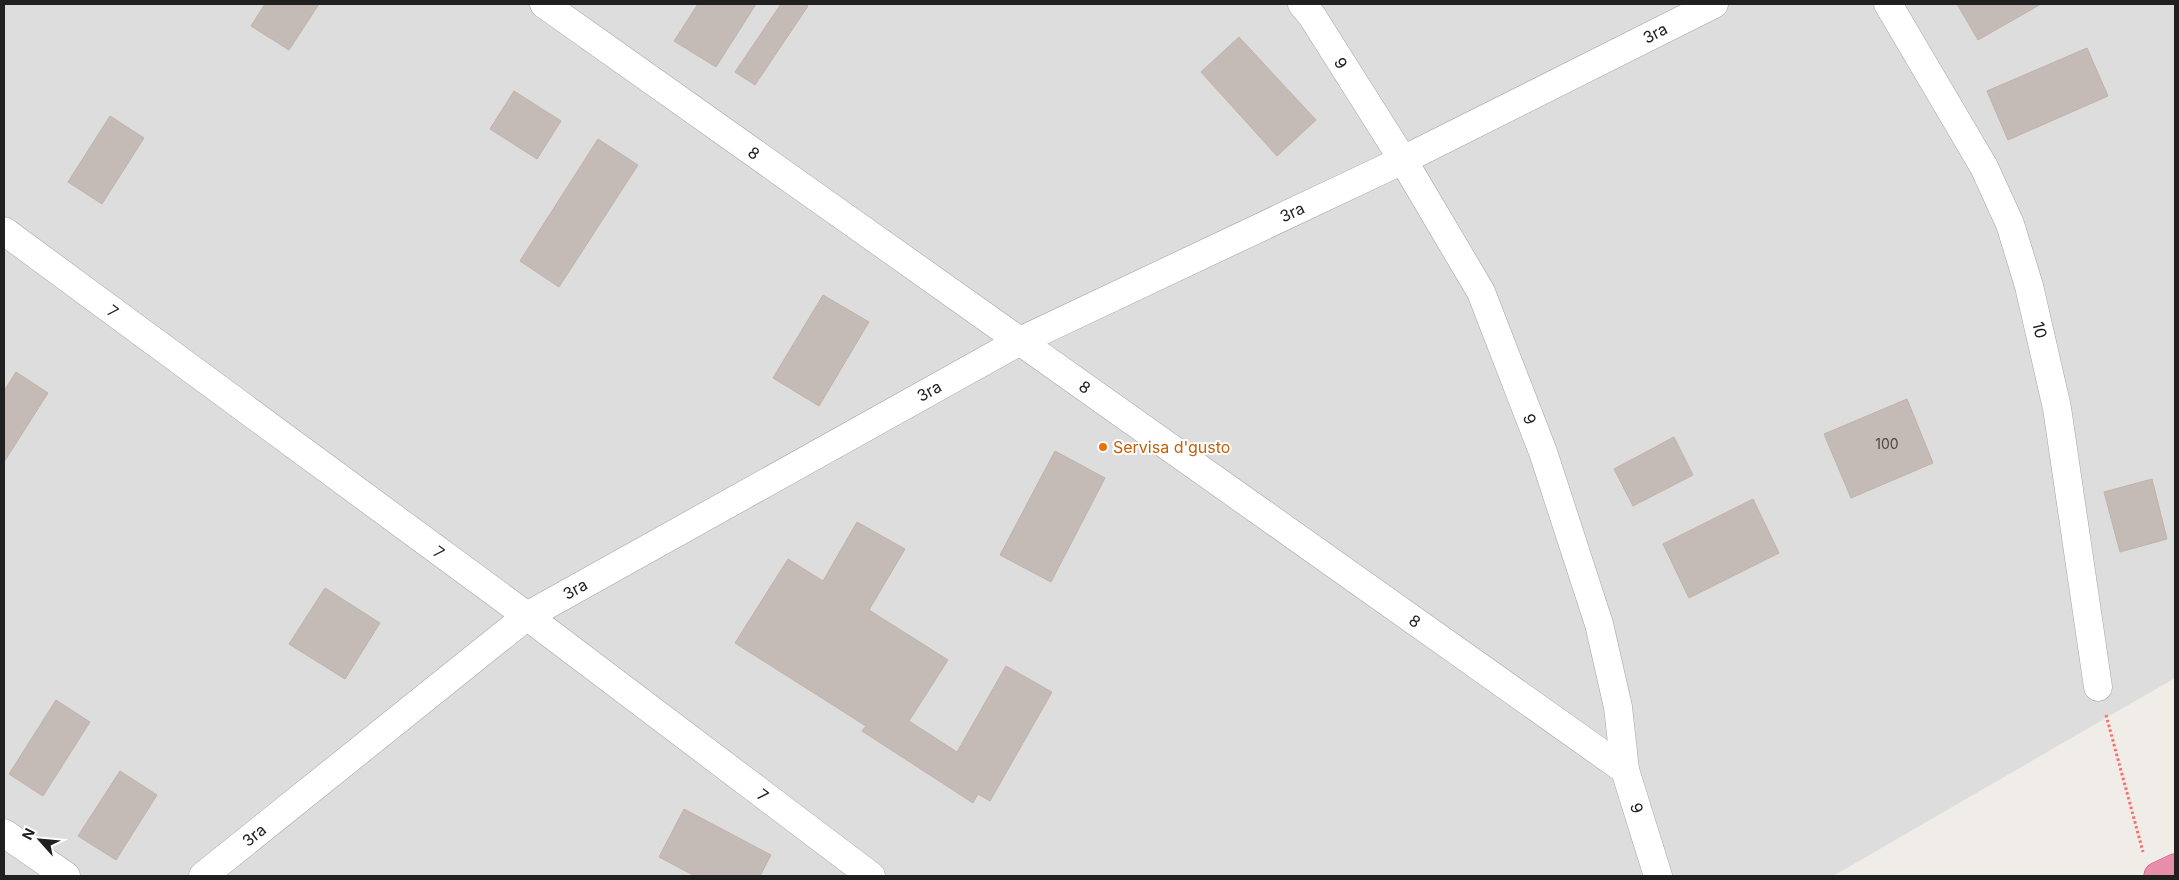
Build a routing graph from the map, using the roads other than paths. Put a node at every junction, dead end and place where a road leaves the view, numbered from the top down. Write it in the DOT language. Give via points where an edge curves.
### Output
graph roads {
  1 [pos="544,4"];
  2 [pos="1302,4"];
  3 [pos="1714,4"];
  4 [pos="1888,4"];
  5 [pos="1403,160"];
  6 [pos="4,231"];
  7 [pos="1020,340"];
  8 [pos="527,616"];
  9 [pos="2098,687"];
  10 [pos="1625,770"];
  11 [pos="4,832"];
  12 [pos="2151,867"];
  13 [pos="2175,868"];
  14 [pos="66,876"];
  15 [pos="203,876"];
  16 [pos="871,876"];
  17 [pos="1658,876"];
  1 -- 7 [label="street, 8"];
  2 -- 5 [label="street, 9"];
  3 -- 5 [label="street, 3ra"];
  4 -- 9 [label="street, 10" via="1984,167 2019,250 2057,408"];
  5 -- 7 [label="street, 3ra"];
  5 -- 10 [label="street, 9" via="1481,292 1543,452 1599,624 1618,707"];
  6 -- 8 [label="street, 7"];
  7 -- 8 [label="street, 3ra"];
  7 -- 10 [label="street, 8"];
  8 -- 15 [label="street, 3ra"];
  8 -- 16 [label="street, 7"];
  10 -- 17 [label="street, 9"];
  11 -- 14 [label="street"];
  12 -- 13 [label="highway"];
}
